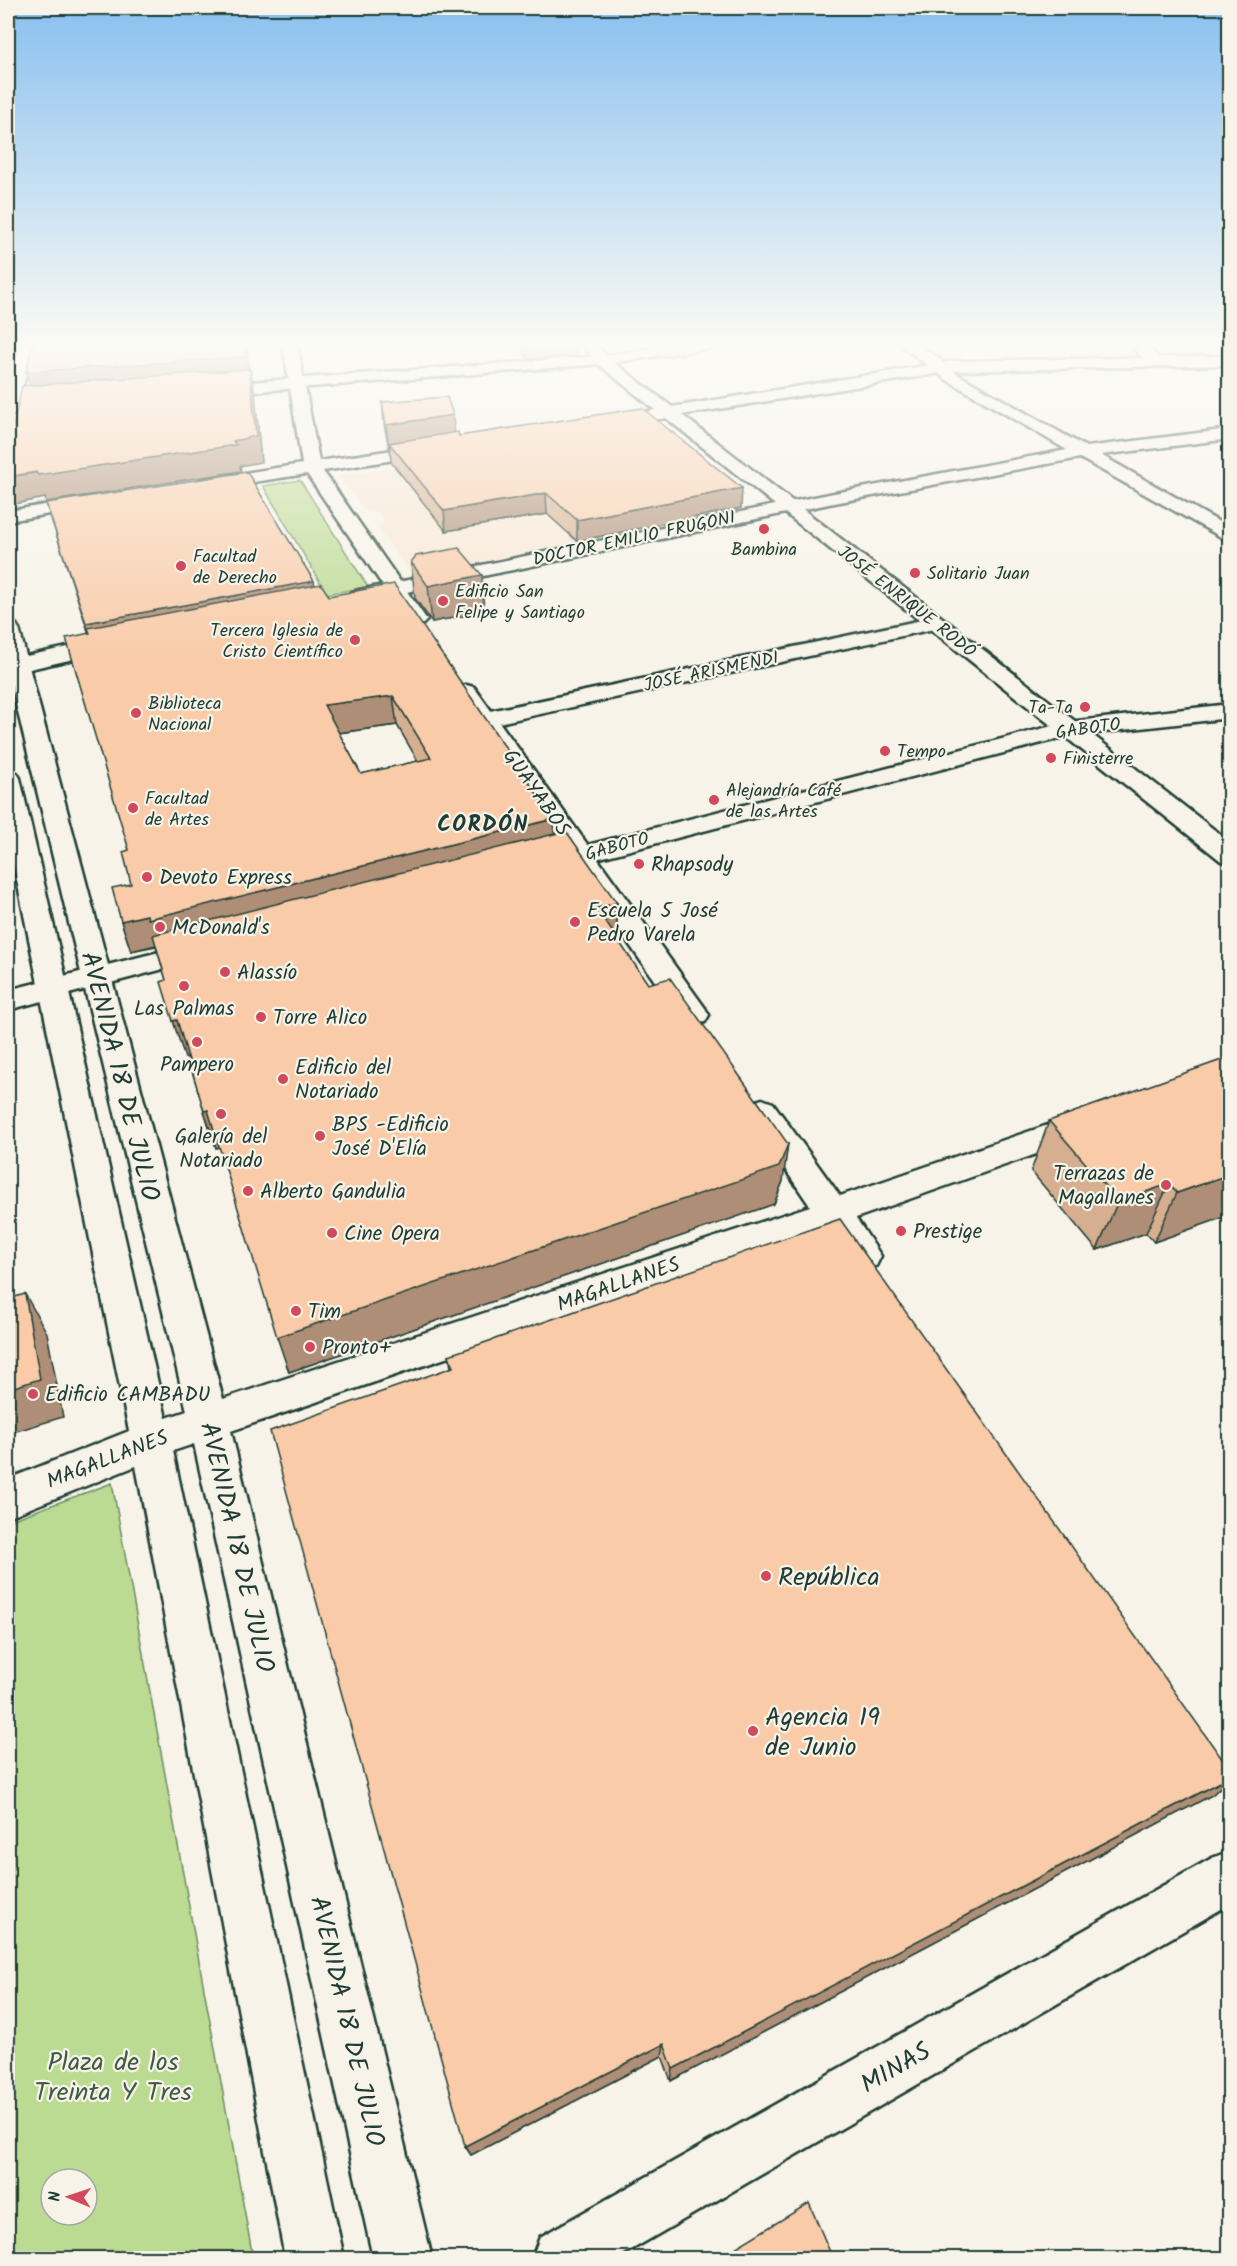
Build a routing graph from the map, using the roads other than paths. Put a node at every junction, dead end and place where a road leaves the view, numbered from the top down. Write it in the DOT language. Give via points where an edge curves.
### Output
graph roads {
  1 [pos="308,450"];
  2 [pos="424,450"];
  3 [pos="714,450"];
  4 [pos="1079,450"];
  5 [pos="1101,450"];
  6 [pos="1083,452"];
  7 [pos="311,467"];
  8 [pos="194,486"];
  9 [pos="113,499"];
  10 [pos="786,507"];
  11 [pos="8,516"];
  12 [pos="1230,536"];
  13 [pos="395,589"];
  14 [pos="337,600"];
  15 [pos="936,623"];
  16 [pos="8,629"];
  17 [pos="129,640"];
  18 [pos="434,645"];
  19 [pos="12,666"];
  20 [pos="453,672"];
  21 [pos="1230,711"];
  22 [pos="485,719"];
  23 [pos="1068,729"];
  24 [pos="8,778"];
  25 [pos="581,855"];
  26 [pos="1230,855"];
  27 [pos="524,870"];
  28 [pos="223,945"];
  29 [pos="95,977"];
  30 [pos="51,988"];
  31 [pos="8,1000"];
  32 [pos="710,1038"];
  33 [pos="744,1087"];
  34 [pos="1119,1113"];
  35 [pos="833,1212"];
  36 [pos="881,1280"];
  37 [pos="209,1422"];
  38 [pos="151,1441"];
  39 [pos="8,1498"];
  40 [pos="1230,1876"];
  41 [pos="315,2259"];
  42 [pos="403,2259"];
  43 [pos="561,2259"];
  1 -- 7 [label="street"];
  2 -- 7 [label="street"];
  3 -- 10 [label="street, JOSÉ ENRIQUE RODÓ"];
  4 -- 6 [label="street"];
  5 -- 6 [label="street, DOCTOR EMILIO FRUGONI"];
  6 -- 10 [label="street, DOCTOR EMILIO FRUGONI"];
  6 -- 12 [label="street"];
  7 -- 8 [label="street"];
  7 -- 13 [label="street"];
  9 -- 11 [label="street"];
  10 -- 13 [label="street, DOCTOR EMILIO FRUGONI"];
  10 -- 15 [label="street, JOSÉ ENRIQUE RODÓ"];
  13 -- 14 [label="street, DOCTOR EMILIO FRUGONI"];
  13 -- 18 [label="street"];
  15 -- 22 [label="street, JOSÉ ARISMENDI"];
  15 -- 23 [label="street, JOSÉ ENRIQUE RODÓ"];
  16 -- 19 [label="street, AVENIDA 18 DE JULIO"];
  17 -- 19 [label="street"];
  19 -- 29 [label="street, AVENIDA 18 DE JULIO"];
  20 -- 22 [label="street, GUAYABOS"];
  21 -- 23 [label="street, GABOTO"];
  22 -- 25 [label="street, GUAYABOS"];
  23 -- 25 [label="street, GABOTO"];
  23 -- 26 [label="street, JOSÉ ENRIQUE RODÓ"];
  24 -- 30 [label="street, AVENIDA 18 DE JULIO"];
  25 -- 27 [label="street, GABOTO"];
  25 -- 32 [label="street, GUAYABOS"];
  28 -- 29 [label="street"];
  29 -- 30 [label="street"];
  29 -- 37 [label="street, AVENIDA 18 DE JULIO"];
  30 -- 31 [label="street"];
  30 -- 38 [label="street, AVENIDA 18 DE JULIO"];
  33 -- 35 [label="street"];
  34 -- 35 [label="street, MAGALLANES"];
  35 -- 36 [label="street"];
  35 -- 37 [label="street, MAGALLANES"];
  37 -- 38 [label="street, MAGALLANES"];
  37 -- 42 [label="street, AVENIDA 18 DE JULIO"];
  38 -- 39 [label="street, MAGALLANES"];
  38 -- 41 [label="street, AVENIDA 18 DE JULIO"];
  40 -- 43 [label="street, MINAS"];
}
